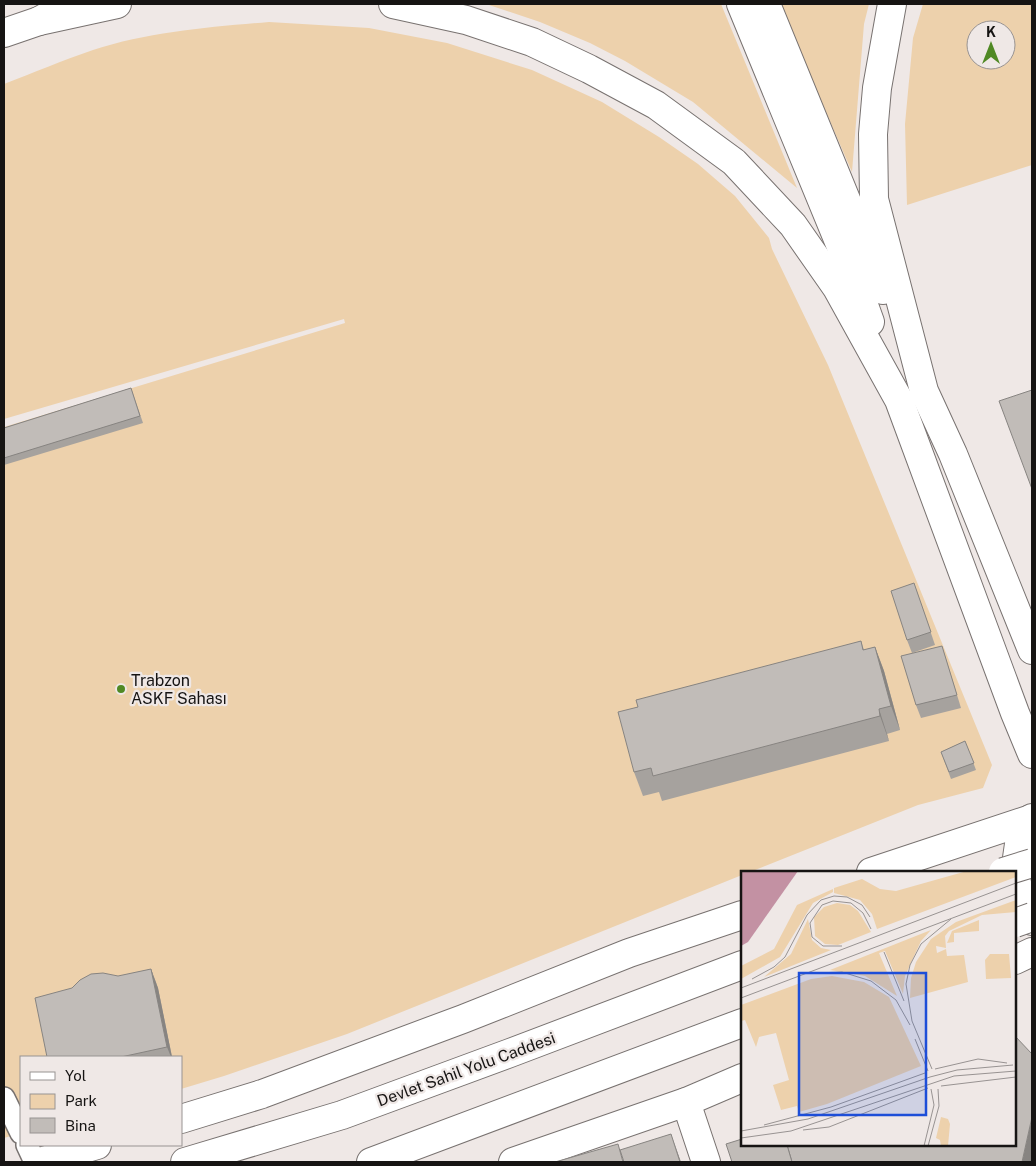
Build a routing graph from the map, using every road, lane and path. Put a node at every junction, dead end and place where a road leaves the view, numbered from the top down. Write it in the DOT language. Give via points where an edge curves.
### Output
graph roads {
  1 [pos="70,4"];
  2 [pos="117,4"];
  3 [pos="393,4"];
  4 [pos="741,4"];
  5 [pos="766,4"];
  6 [pos="892,4"];
  7 [pos="39,21"];
  8 [pos="4,33"];
  9 [pos="924,391"];
  10 [pos="899,400"];
  11 [pos="1032,650"];
  12 [pos="1032,754"];
  13 [pos="1032,819"];
  14 [pos="1032,863"];
  15 [pos="875,871"];
  16 [pos="1006,871"];
  17 [pos="1015,871"];
  18 [pos="1016,877"];
  19 [pos="741,915"];
  20 [pos="1032,917"];
  21 [pos="1032,921"];
  22 [pos="1016,923"];
  23 [pos="1032,952"];
  24 [pos="1016,960"];
  25 [pos="741,965"];
  26 [pos="741,1023"];
  27 [pos="741,1078"];
  28 [pos="4,1098"];
  29 [pos="686,1102"];
  30 [pos="182,1119"];
  31 [pos="20,1131"];
  32 [pos="27,1146"];
  33 [pos="94,1146"];
  34 [pos="35,1162"];
  35 [pos="40,1162"];
  36 [pos="185,1162"];
  37 [pos="372,1162"];
  38 [pos="513,1162"];
  39 [pos="706,1162"];
  1 -- 7 [label="main road"];
  2 -- 7 [label="main road"];
  3 -- 10 [label="main road" via="466,20 532,42 656,105 734,162 793,225 836,288"];
  4 -- 10 [label="main road" via="856,283"];
  5 -- 9 [label="main road"];
  6 -- 9 [label="main road" via="877,88 873,134 874,199"];
  7 -- 8 [label="main road"];
  9 -- 11 [label="main road" via="953,454"];
  10 -- 12 [label="main road"];
  13 -- 15 [label="main road"];
  13 -- 17 [label="main road" via="1018,844"];
  14 -- 16 [label="main road, bridge"];
  18 -- 21 [label="main road" via="1020,898"];
  19 -- 30 [label="main road" via="629,953 262,1094"];
  20 -- 22 [label="main road, bridge"];
  23 -- 24 [label="main road"];
  25 -- 36 [label="main road, Devlet Sahil Yolu Caddesi" via="342,1115"];
  26 -- 37 [label="main road"];
  27 -- 29 [label="main road"];
  28 -- 31 [label="street"];
  29 -- 38 [label="main road"];
  29 -- 39 [label="main road"];
  32 -- 34 [label="street"];
  33 -- 35 [label="main road"];
}
